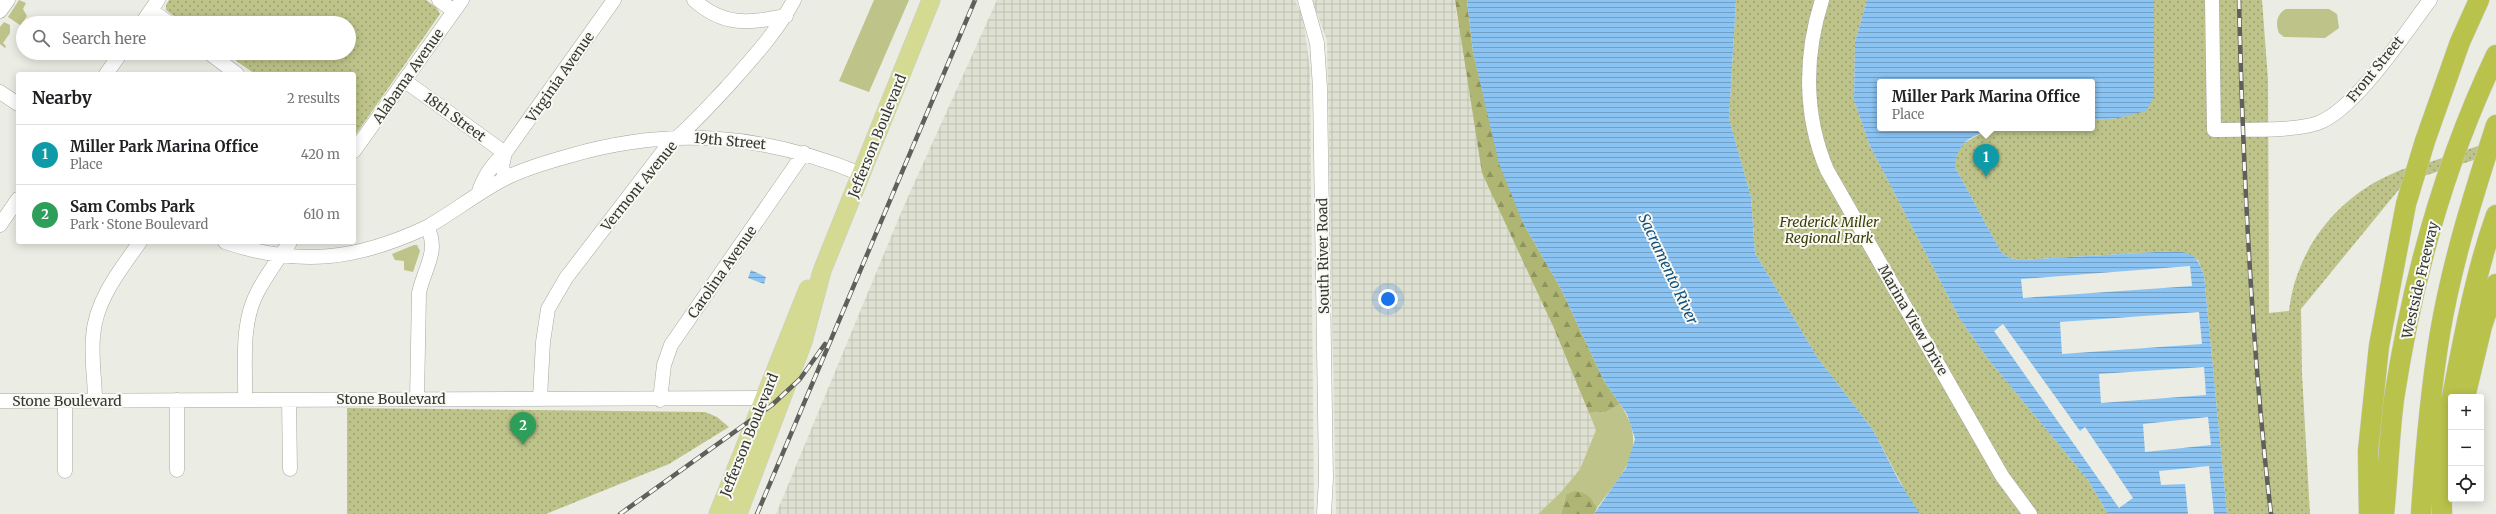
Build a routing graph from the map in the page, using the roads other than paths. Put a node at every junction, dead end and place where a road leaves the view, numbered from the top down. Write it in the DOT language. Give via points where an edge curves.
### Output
graph roads {
  1 [pos="8,0"];
  2 [pos="439,0"];
  3 [pos="614,0"];
  4 [pos="694,0"];
  5 [pos="794,0"];
  6 [pos="931,0"];
  7 [pos="1305,0"];
  8 [pos="1822,0"];
  9 [pos="2212,0"];
  10 [pos="2430,0"];
  11 [pos="2479,0"];
  12 [pos="155,5"];
  13 [pos="458,6"];
  14 [pos="0,11"];
  15 [pos="147,16"];
  16 [pos="164,16"];
  17 [pos="786,16"];
  18 [pos="2496,55"];
  19 [pos="116,60"];
  20 [pos="218,60"];
  21 [pos="107,72"];
  22 [pos="234,72"];
  23 [pos="404,81"];
  24 [pos="0,92"];
  25 [pos="16,103"];
  26 [pos="2496,125"];
  27 [pos="678,137"];
  28 [pos="356,149"];
  29 [pos="804,153"];
  30 [pos="505,154"];
  31 [pos="861,174"];
  32 [pos="505,178"];
  33 [pos="478,194"];
  34 [pos="16,202"];
  35 [pos="2496,214"];
  36 [pos="0,225"];
  37 [pos="427,228"];
  38 [pos="139,244"];
  39 [pos="231,244"];
  40 [pos="289,244"];
  41 [pos="280,256"];
  42 [pos="2496,284"];
  43 [pos="2452,394"];
  44 [pos="2466,394"];
  45 [pos="540,398"];
  46 [pos="773,398"];
  47 [pos="417,399"];
  48 [pos="177,400"];
  49 [pos="245,400"];
  50 [pos="289,400"];
  51 [pos="660,400"];
  52 [pos="65,401"];
  53 [pos="95,401"];
  54 [pos="0,402"];
  55 [pos="2448,419"];
  56 [pos="290,469"];
  57 [pos="178,470"];
  58 [pos="65,471"];
  59 [pos="2448,488"];
  60 [pos="2442,512"];
  61 [pos="718,514"];
  62 [pos="738,514"];
  63 [pos="1324,514"];
  64 [pos="2030,514"];
  65 [pos="2369,514"];
  66 [pos="2384,514"];
  67 [pos="2421,514"];
  1 -- 14 [label="street"];
  2 -- 13 [label="street"];
  3 -- 30 [label="street, Virginia Avenue"];
  4 -- 17 [label="street" via="715,16 733,21 752,22"];
  5 -- 17 [label="street, Vermont Avenue"];
  6 -- 31 [label="main road, Jefferson Boulevard"];
  7 -- 63 [label="street, South River Road" via="1317,43 1320,88 1326,478"];
  8 -- 64 [label="street, Marina View Drive" via="1814,35 1809,87 1810,109 1819,151 1827,170 2002,476"];
  9 -- 10 [label="street, Front Street" via="2214,130 2306,126 2328,118 2344,107 2358,92"];
  11 -- 65 [label="highway" via="2460,42 2406,204 2379,346 2368,451"];
  12 -- 15 [label="street"];
  12 -- 16 [label="street"];
  13 -- 23 [label="street, Alabama Avenue"];
  17 -- 27 [label="street, Vermont Avenue" via="747,65"];
  18 -- 66 [label="highway, Westside Freeway" via="2443,185 2423,252 2395,398"];
  19 -- 21 [label="street"];
  20 -- 22 [label="street"];
  23 -- 28 [label="street, Alabama Avenue"];
  23 -- 30 [label="street, 18th Street"];
  24 -- 25 [label="street"];
  26 -- 67 [label="highway" via="2478,180 2440,332 2426,431"];
  27 -- 29 [label="street, 19th Street" via="748,141"];
  27 -- 32 [label="street, 19th Street" via="589,150"];
  27 -- 45 [label="street, Vermont Avenue" via="668,145 570,273 548,309 543,342"];
  29 -- 31 [label="street, 19th Street"];
  29 -- 51 [label="street, Carolina Avenue" via="671,345 664,365"];
  30 -- 32 [label="street" via="502,166"];
  30 -- 33 [label="street, Virginia Avenue" via="491,165"];
  31 -- 46 [label="main road, Jefferson Boulevard" via="822,271 803,342"];
  32 -- 33 [label="street"];
  33 -- 37 [label="street"];
  34 -- 36 [label="street"];
  35 -- 43 [label="highway" via="2474,289"];
  37 -- 41 [label="street" via="391,243 351,254 325,258"];
  37 -- 47 [label="street" via="434,247 422,277 419,293"];
  38 -- 53 [label="street" via="101,305 93,336"];
  39 -- 41 [label="street" via="263,254"];
  40 -- 41 [label="street"];
  41 -- 49 [label="street" via="258,291 248,320"];
  42 -- 44 [label="highway" via="2482,326"];
  45 -- 47 [label="street, Stone Boulevard"];
  45 -- 51 [label="street, Stone Boulevard"];
  46 -- 51 [label="street, Stone Boulevard"];
  46 -- 61 [label="main road, Jefferson Boulevard"];
  46 -- 62 [label="main road, Jefferson Boulevard"];
  47 -- 50 [label="street, Stone Boulevard"];
  48 -- 49 [label="street, Stone Boulevard"];
  48 -- 53 [label="street, Stone Boulevard"];
  48 -- 57 [label="street"];
  49 -- 50 [label="street, Stone Boulevard"];
  50 -- 56 [label="street"];
  52 -- 53 [label="street, Stone Boulevard"];
  52 -- 54 [label="street, Stone Boulevard"];
  52 -- 58 [label="street"];
  55 -- 60 [label="highway" via="2441,467"];
  59 -- 60 [label="highway"];
}
